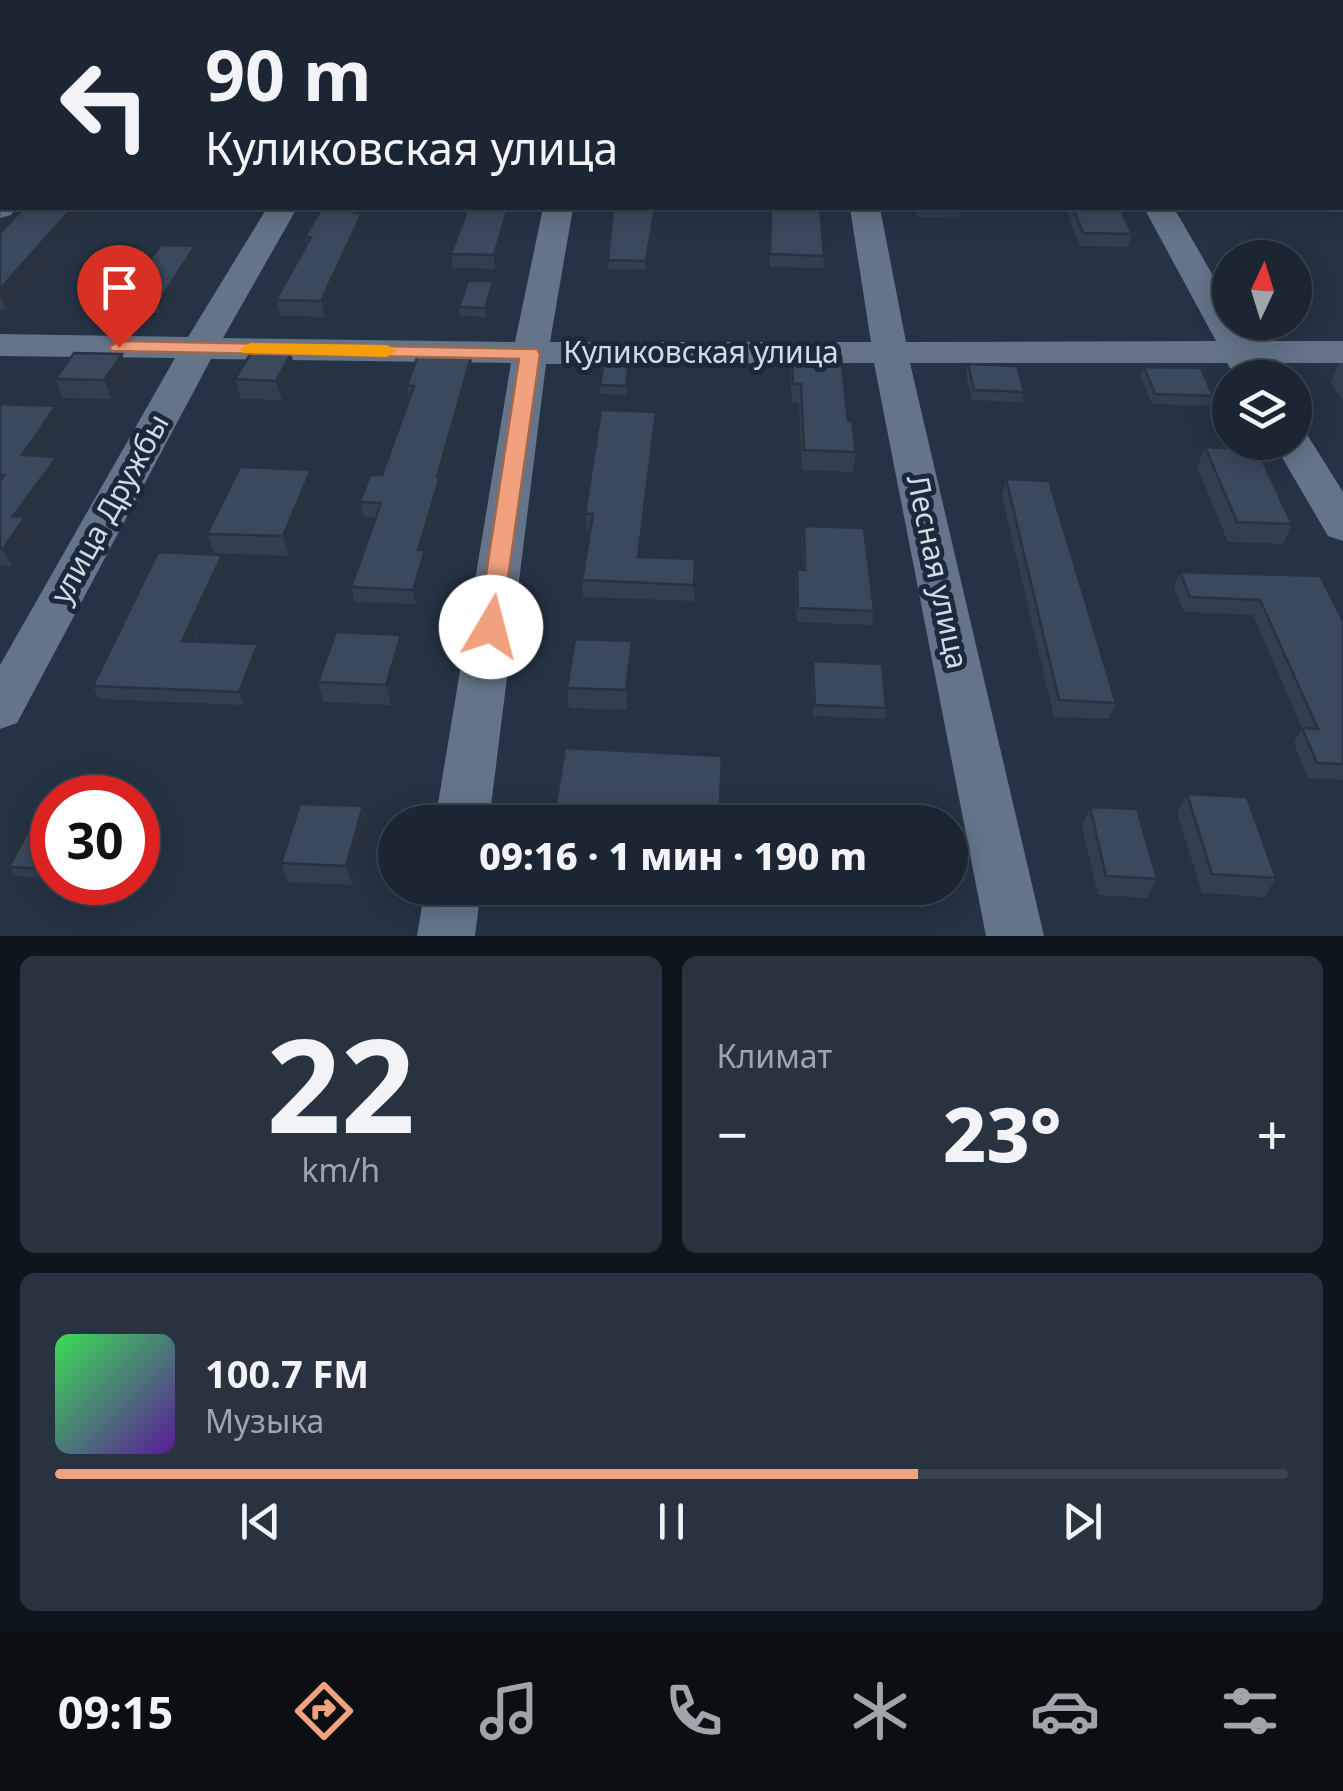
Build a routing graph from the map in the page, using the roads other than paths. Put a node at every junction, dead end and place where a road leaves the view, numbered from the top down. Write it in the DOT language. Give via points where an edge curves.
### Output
graph roads {
  1 [pos="281,210"];
  2 [pos="558,210"];
  3 [pos="865,210"];
  4 [pos="1159,210"];
  5 [pos="0,345"];
  6 [pos="198,348"];
  7 [pos="890,352"];
  8 [pos="1343,352"];
  9 [pos="530,354"];
  10 [pos="1243,360"];
  11 [pos="1278,360"];
  12 [pos="1212,363"];
  13 [pos="1303,460"];
  14 [pos="1343,526"];
  15 [pos="0,709"];
  16 [pos="464,805"];
  17 [pos="451,905"];
  18 [pos="446,936"];
  19 [pos="1015,936"];
  1 -- 6 [label="street, улица Дружбы"];
  2 -- 9 [label="street"];
  3 -- 7 [label="street, Лесная улица"];
  4 -- 10 [label="street"];
  5 -- 6 [label="street, Куликовская улица"];
  6 -- 9 [label="street, Куликовская улица"];
  6 -- 15 [label="street, улица Дружбы"];
  7 -- 9 [label="street, Куликовская улица"];
  7 -- 12 [label="street, Куликовская улица"];
  7 -- 19 [label="street, Лесная улица"];
  8 -- 11 [label="street, Куликовская улица"];
  9 -- 16 [label="street"];
  13 -- 14 [label="street"];
  17 -- 18 [label="street"];
}
